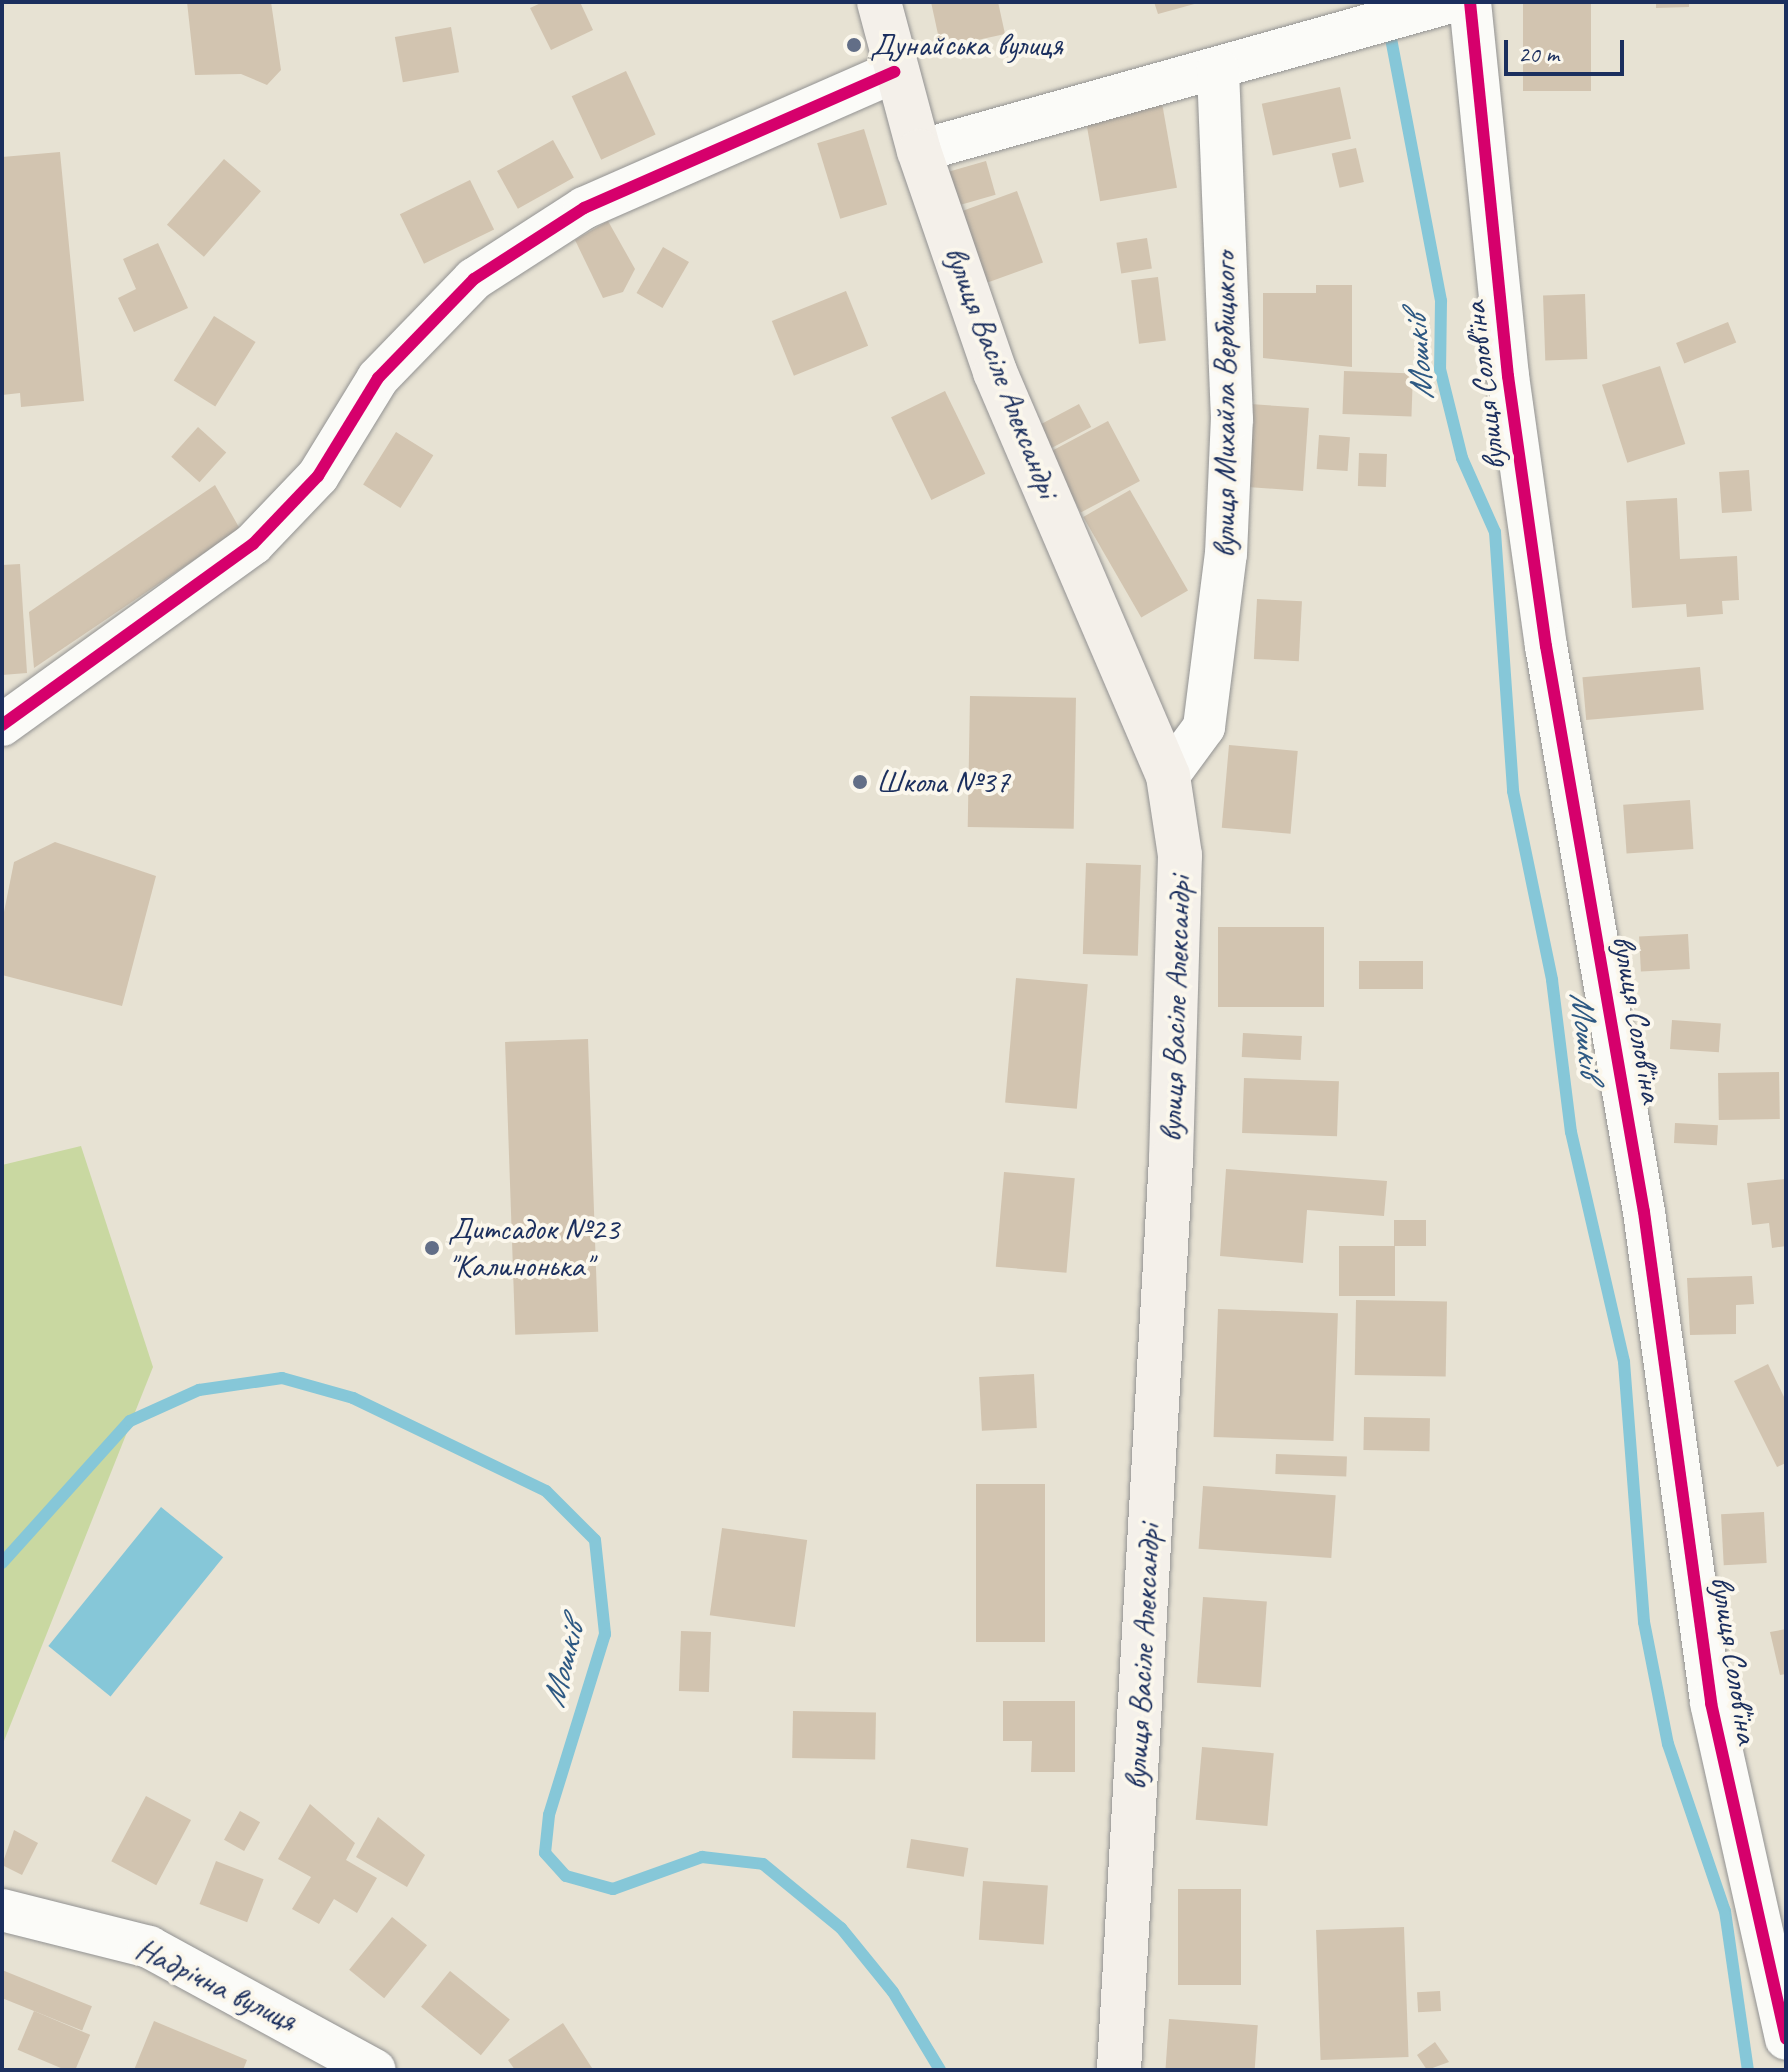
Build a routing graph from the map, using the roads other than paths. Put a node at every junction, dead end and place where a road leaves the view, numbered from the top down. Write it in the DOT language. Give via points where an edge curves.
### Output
graph roads {
  1 [pos="879,2"];
  2 [pos="1470,2"];
  3 [pos="1434,6"];
  4 [pos="1327,18"];
  5 [pos="1218,69"];
  6 [pos="894,72"];
  7 [pos="919,151"];
  8 [pos="2,725"];
  9 [pos="1168,776"];
  10 [pos="2,1910"];
  11 [pos="1786,2039"];
  12 [pos="375,2070"];
  13 [pos="1119,2070"];
  1 -- 6 [label="main road, вулиця Васіле Александрі"];
  2 -- 11 [label="street, вулиця Солов'їна" via="1508,376 1546,646 1644,1212 1711,1703"];
  3 -- 4 [label="street" via="1375,21"];
  4 -- 5 [label="street"];
  5 -- 7 [label="street"];
  5 -- 9 [label="street, вулиця Михайла Вербицького" via="1232,419 1226,554 1204,727"];
  6 -- 7 [label="main road, вулиця Васіле Александрі"];
  6 -- 8 [label="street" via="584,208 474,279 378,378 318,476 253,544"];
  7 -- 9 [label="main road, вулиця Васіле Александрі" via="995,372"];
  9 -- 13 [label="main road, вулиця Васіле Александрі" via="1182,908"];
  10 -- 12 [label="street, Надрічна вулиця" via="149,1947"];
}
